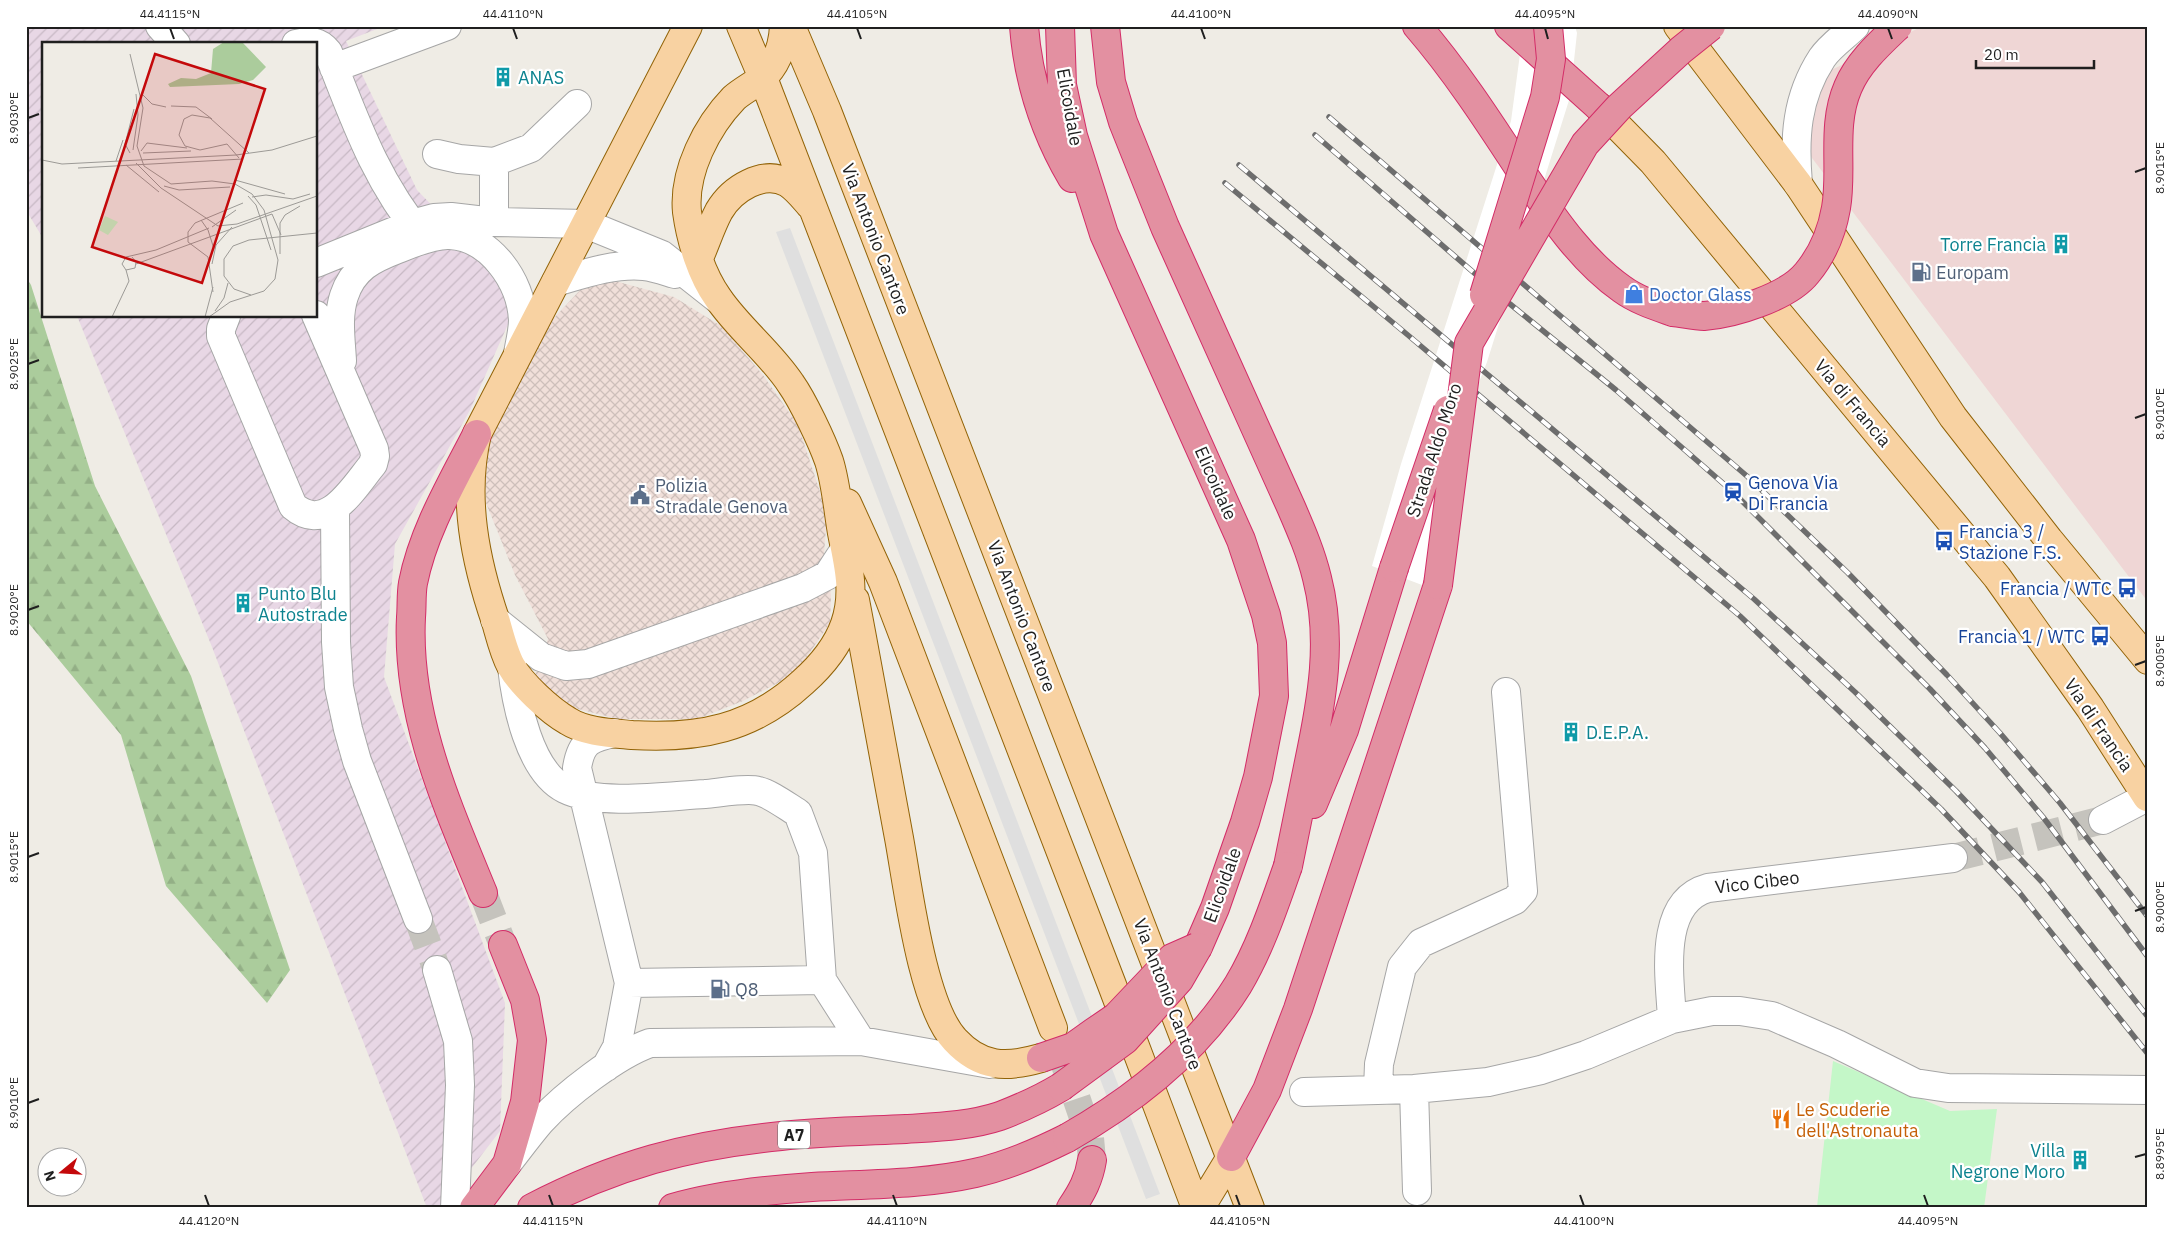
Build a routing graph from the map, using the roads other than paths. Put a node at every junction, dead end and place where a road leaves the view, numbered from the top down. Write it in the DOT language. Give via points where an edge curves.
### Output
graph roads {
  1 [pos="160,26"];
  2 [pos="447,26"];
  3 [pos="688,26"];
  4 [pos="741,26"];
  5 [pos="784,26"];
  6 [pos="791,26"];
  7 [pos="1024,26"];
  8 [pos="1060,26"];
  9 [pos="1105,26"];
  10 [pos="1417,26"];
  11 [pos="1510,26"];
  12 [pos="1539,26"];
  13 [pos="1548,26"];
  14 [pos="1678,26"];
  15 [pos="1711,26"];
  16 [pos="1855,26"];
  17 [pos="1898,26"];
  18 [pos="315,35"];
  19 [pos="174,42"];
  20 [pos="334,68"];
  21 [pos="763,78"];
  22 [pos="578,104"];
  23 [pos="1599,107"];
  24 [pos="437,154"];
  25 [pos="494,162"];
  26 [pos="1798,184"];
  27 [pos="814,210"];
  28 [pos="494,222"];
  29 [pos="586,224"];
  30 [pos="424,227"];
  31 [pos="1109,246"];
  32 [pos="318,262"];
  33 [pos="696,268"];
  34 [pos="556,282"];
  35 [pos="225,318"];
  36 [pos="317,318"];
  37 [pos="1469,343"];
  38 [pos="518,354"];
  39 [pos="343,375"];
  40 [pos="477,434"];
  41 [pos="829,462"];
  42 [pos="335,509"];
  43 [pos="845,549"];
  44 [pos="851,581"];
  45 [pos="495,620"];
  46 [pos="2148,660"];
  47 [pos="512,667"];
  48 [pos="1506,692"];
  49 [pos="614,734"];
  50 [pos="583,795"];
  51 [pos="2148,796"];
  52 [pos="2103,820"];
  53 [pos="2148,820"];
  54 [pos="1953,858"];
  55 [pos="1288,866"];
  56 [pos="483,894"];
  57 [pos="418,919"];
  58 [pos="503,945"];
  59 [pos="1198,947"];
  60 [pos="437,970"];
  61 [pos="822,980"];
  62 [pos="629,984"];
  63 [pos="1672,1019"];
  64 [pos="1053,1028"];
  65 [pos="860,1041"];
  66 [pos="1041,1058"];
  67 [pos="990,1064"];
  68 [pos="606,1067"];
  69 [pos="1378,1089"];
  70 [pos="1414,1089"];
  71 [pos="2148,1090"];
  72 [pos="1304,1092"];
  73 [pos="1231,1157"];
  74 [pos="1092,1160"];
  75 [pos="507,1164"];
  76 [pos="1418,1191"];
  77 [pos="455,1208"];
  78 [pos="474,1208"];
  79 [pos="532,1208"];
  80 [pos="673,1208"];
  81 [pos="1071,1208"];
  82 [pos="1196,1208"];
  83 [pos="1200,1208"];
  84 [pos="1250,1208"];
  1 -- 19 [label="street"];
  2 -- 20 [label="street"];
  3 -- 29 [label="main road"];
  4 -- 21 [label="main road"];
  5 -- 21 [label="main road" via="782,46 775,64"];
  6 -- 73 [label="main road, Via Antonio Cantore" via="827,111"];
  7 -- 31 [label="highway" via="1032,81 1045,120 1062,162"];
  8 -- 31 [label="highway, Elicoidale" via="1062,85 1072,136"];
  9 -- 55 [label="highway" via="1111,82 1123,122 1165,227 1291,507 1318,579 1326,654 1324,693"];
  10 -- 17 [label="highway, bridge" via="1546,207 1595,268 1623,290 1648,303 1673,312 1703,316 1744,309 1779,294 1806,275 1827,241 1837,207 1838,127 1847,88 1865,58"];
  11 -- 23 [label="highway"];
  12 -- 23 [label="street, Via di Francia"];
  13 -- 37 [label="highway, Strada Aldo Moro, bridge" via="1551,59 1545,97"];
  14 -- 26 [label="main road"];
  15 -- 37 [label="highway, bridge" via="1619,107 1585,144"];
  16 -- 26 [label="street" via="1822,58 1802,99 1795,146"];
  18 -- 20 [label="street" via="328,52"];
  20 -- 30 [label="street" via="378,172"];
  21 -- 27 [label="main road"];
  21 -- 33 [label="main road" via="736,96 719,115 696,158 689,182 687,207"];
  22 -- 25 [label="street" via="531,148"];
  23 -- 51 [label="main road, Via di Francia" via="1654,162 1998,577"];
  24 -- 25 [label="street"];
  25 -- 28 [label="street"];
  26 -- 46 [label="main road" via="1953,417"];
  27 -- 33 [label="main road" via="799,191 786,182 758,180 743,186 720,211"];
  27 -- 82 [label="main road"];
  28 -- 29 [label="street"];
  28 -- 30 [label="street" via="451,217"];
  29 -- 33 [label="street"];
  29 -- 34 [label="main road"];
  30 -- 32 [label="street"];
  30 -- 38 [label="street" via="463,237 486,248 503,267 511,278 521,306 523,321"];
  30 -- 39 [label="street" via="404,246 369,261 349,284 341,311"];
  31 -- 59 [label="highway, Elicoidale" via="1241,540 1266,615 1272,644 1274,696 1258,777 1215,908"];
  33 -- 34 [label="street" via="644,266 585,273"];
  33 -- 41 [label="main road" via="794,387"];
  34 -- 38 [label="main road"];
  35 -- 42 [label="street" via="221,336 293,506 312,515"];
  36 -- 39 [label="street"];
  37 -- 55 [label="highway, Strada Aldo Moro, bridge" via="1344,730"];
  37 -- 73 [label="highway, bridge" via="1438,585 1298,1009 1267,1090"];
  38 -- 40 [label="main road"];
  39 -- 42 [label="street" via="375,456 373,464"];
  40 -- 45 [label="main road" via="471,461 472,519 476,552"];
  40 -- 56 [label="highway" via="427,539 413,584 410,642 424,733 437,778"];
  41 -- 43 [label="main road"];
  41 -- 64 [label="main road" via="883,582"];
  42 -- 57 [label="street" via="339,687 357,761"];
  43 -- 44 [label="main road"];
  43 -- 45 [label="street" via="828,576 803,588 588,664 566,666 541,657"];
  44 -- 49 [label="main road" via="850,608 830,654 788,696 749,720 709,732 666,737"];
  44 -- 67 [label="main road" via="930,991 940,1018 954,1039 969,1054"];
  45 -- 47 [label="main road"];
  47 -- 49 [label="main road" via="552,710 572,724"];
  47 -- 50 [label="street" via="516,700 538,758 564,789"];
  48 -- 69 [label="street" via="1523,891 1515,900 1421,943 1402,967 1379,1064"];
  49 -- 50 [label="street" via="586,743 580,753 577,768"];
  50 -- 61 [label="street" via="618,798 759,790 798,813 813,853"];
  50 -- 62 [label="street"];
  51 -- 52 [label="street"];
  51 -- 53 [label="main road"];
  54 -- 63 [label="street, Vico Cibeo" via="1708,888 1688,896 1670,938"];
  55 -- 80 [label="highway, bridge" via="1258,944 1238,984 1219,1012 1154,1080 1067,1138 1003,1166 945,1179 769,1190"];
  58 -- 75 [label="highway" via="525,1000 532,1040 525,1102"];
  59 -- 66 [label="highway, bridge" via="1172,958 1116,1017 1073,1047"];
  59 -- 79 [label="highway, A7, bridge" via="1179,980 1125,1040 1037,1101 998,1116 940,1127 783,1136 669,1153 592,1178"];
  60 -- 77 [label="street" via="460,1057"];
  61 -- 62 [label="street"];
  61 -- 65 [label="street"];
  62 -- 68 [label="street" via="616,1047"];
  63 -- 70 [label="street" via="1541,1070 1488,1082"];
  63 -- 71 [label="street" via="1712,1011 1772,1016 1915,1083 1940,1087"];
  65 -- 67 [label="street"];
  65 -- 68 [label="street" via="650,1043 632,1049"];
  66 -- 67 [label="main road"];
  68 -- 75 [label="street" via="553,1108"];
  69 -- 70 [label="street"];
  69 -- 72 [label="street"];
  70 -- 76 [label="street"];
  73 -- 83 [label="main road"];
  73 -- 84 [label="main road, Via Antonio Cantore"];
  74 -- 81 [label="highway" via="1082,1193"];
  75 -- 78 [label="highway"];
}
